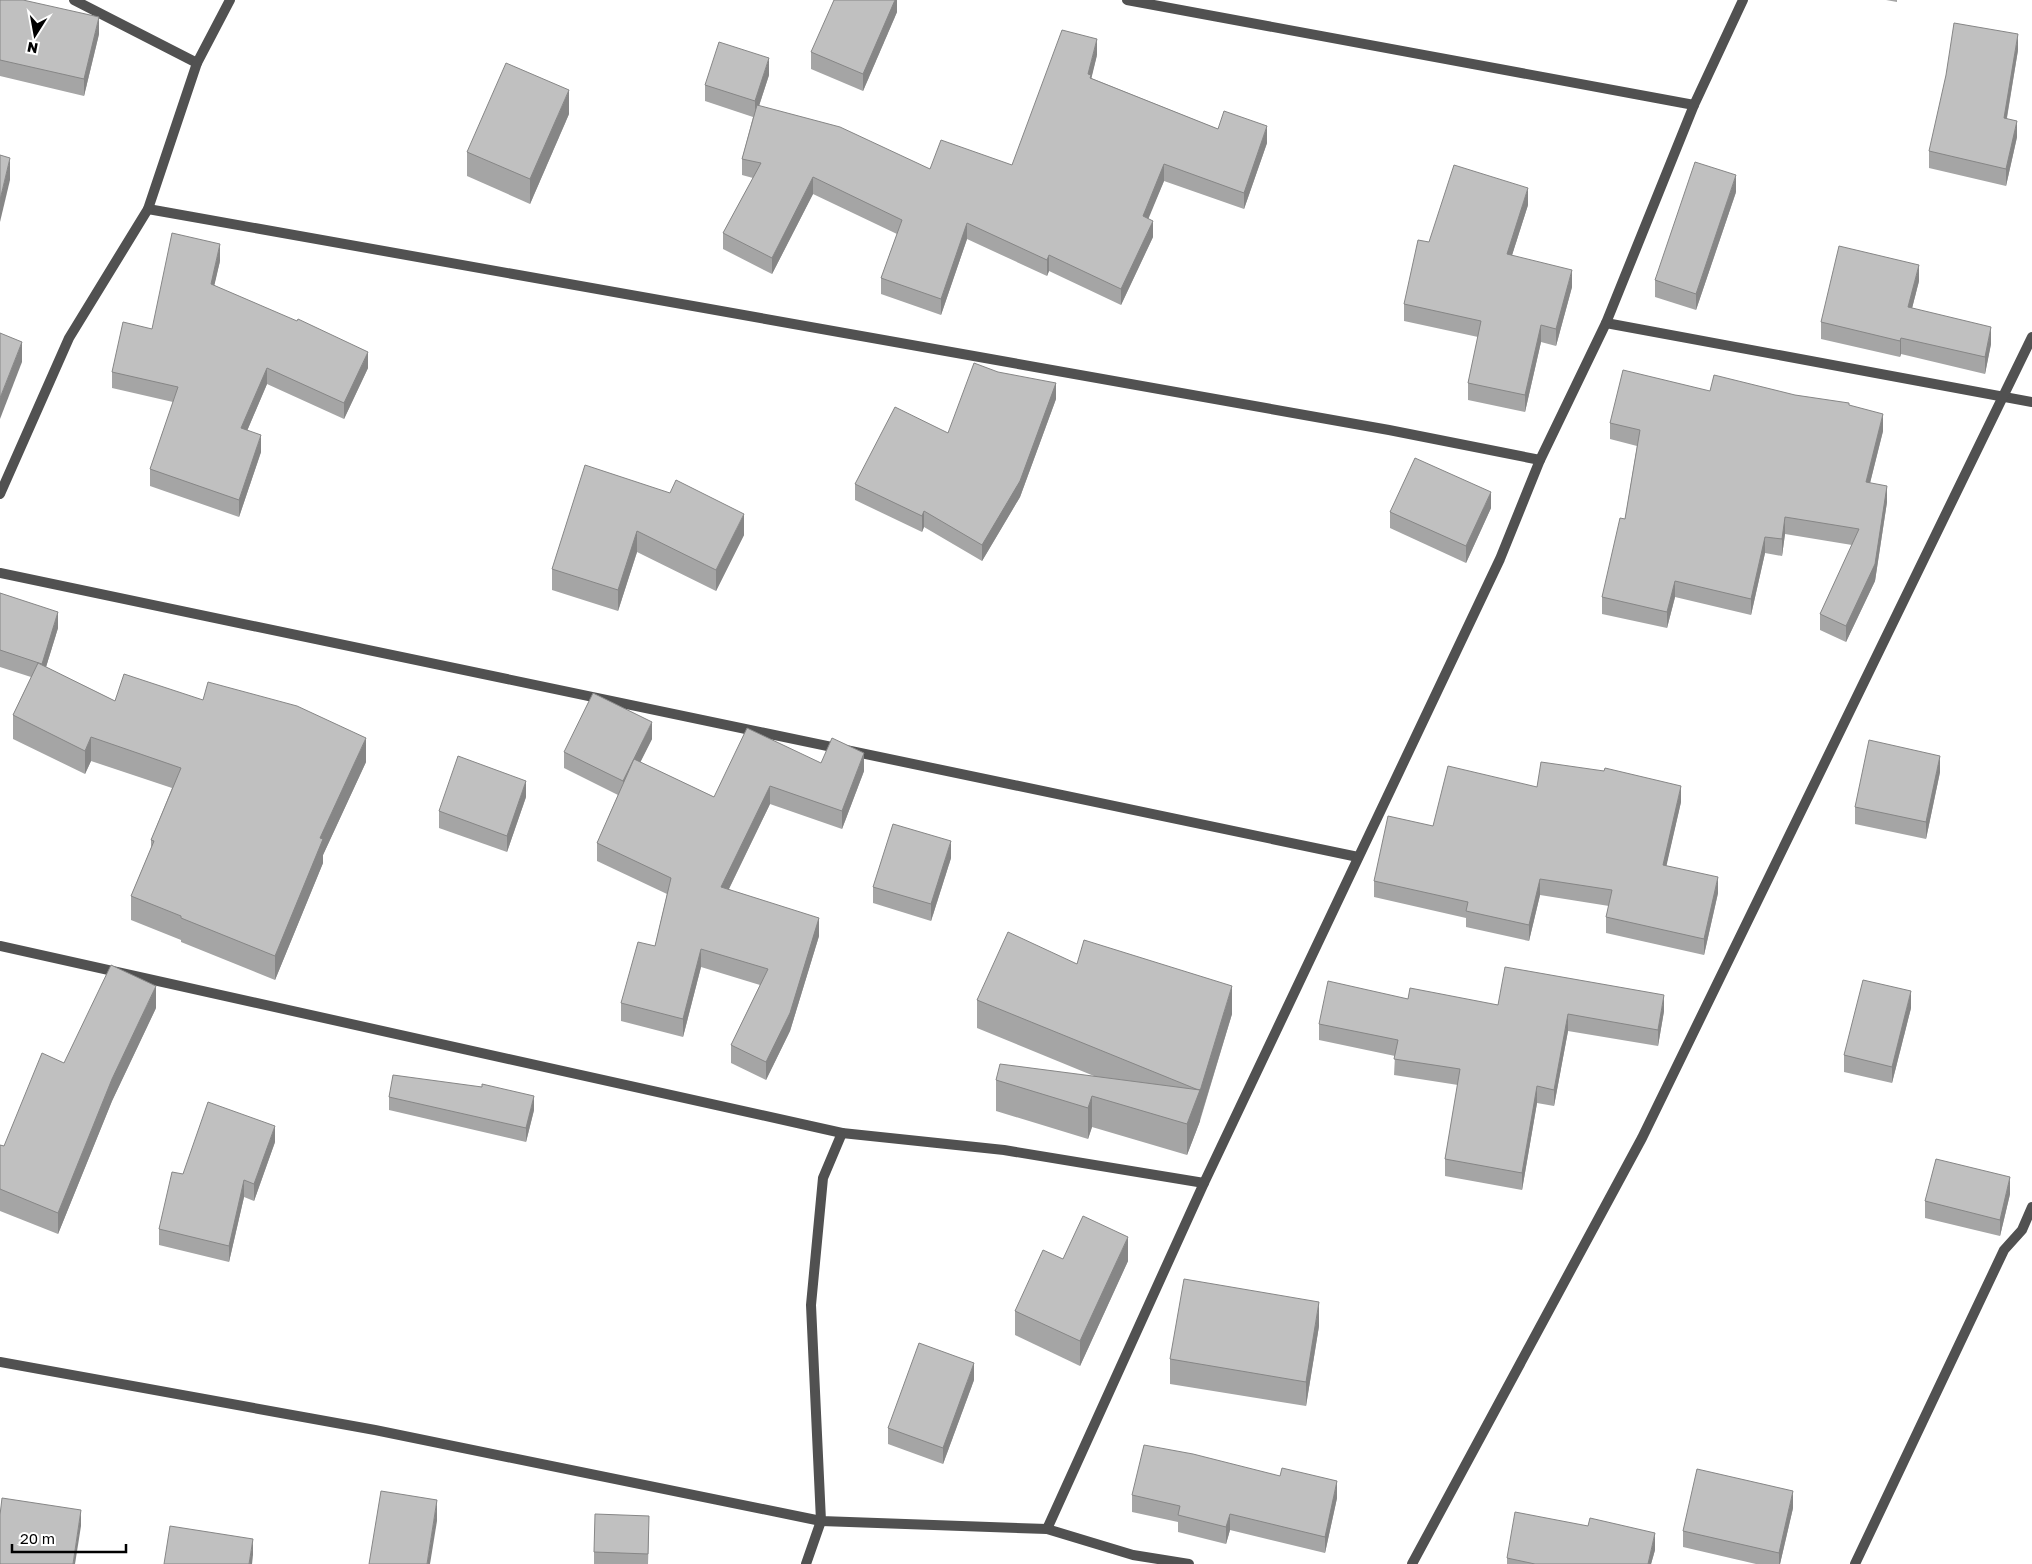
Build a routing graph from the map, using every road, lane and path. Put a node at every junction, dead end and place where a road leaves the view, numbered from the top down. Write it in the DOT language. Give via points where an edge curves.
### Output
graph roads {
  1 [pos="74,0"];
  2 [pos="230,0"];
  3 [pos="1127,0"];
  4 [pos="1742,0"];
  5 [pos="197,63"];
  6 [pos="1694,105"];
  7 [pos="148,209"];
  8 [pos="1606,323"];
  9 [pos="2032,337"];
  10 [pos="2004,396"];
  11 [pos="2032,402"];
  12 [pos="1540,460"];
  13 [pos="0,494"];
  14 [pos="0,573"];
  15 [pos="1358,856"];
  16 [pos="0,946"];
  17 [pos="842,1133"];
  18 [pos="1204,1183"];
  19 [pos="2032,1207"];
  20 [pos="0,1362"];
  21 [pos="821,1522"];
  22 [pos="1046,1529"];
  23 [pos="1134,1560"];
  24 [pos="806,1564"];
  25 [pos="1189,1564"];
  26 [pos="1412,1564"];
  27 [pos="1855,1564"];
  1 -- 5 [label="street"];
  2 -- 5 [label="street"];
  3 -- 6 [label="street"];
  4 -- 6 [label="street"];
  5 -- 7 [label="street"];
  6 -- 8 [label="street"];
  7 -- 12 [label="street" via="1389,430"];
  7 -- 13 [label="street" via="69,338"];
  8 -- 10 [label="street"];
  8 -- 12 [label="street"];
  9 -- 10 [label="street"];
  10 -- 11 [label="street"];
  10 -- 26 [label="street" via="1642,1138"];
  12 -- 15 [label="street" via="1500,559"];
  14 -- 15 [label="street"];
  15 -- 18 [label="street"];
  16 -- 17 [label="street"];
  17 -- 18 [label="street" via="1004,1150"];
  17 -- 21 [label="street" via="823,1178 811,1305"];
  18 -- 22 [label="street"];
  19 -- 27 [label="street" via="2022,1230 2004,1250"];
  20 -- 21 [label="street" via="385,1432"];
  21 -- 22 [label="street"];
  21 -- 24 [label="street"];
  22 -- 23 [label="street"];
  23 -- 25 [label="street"];
}
